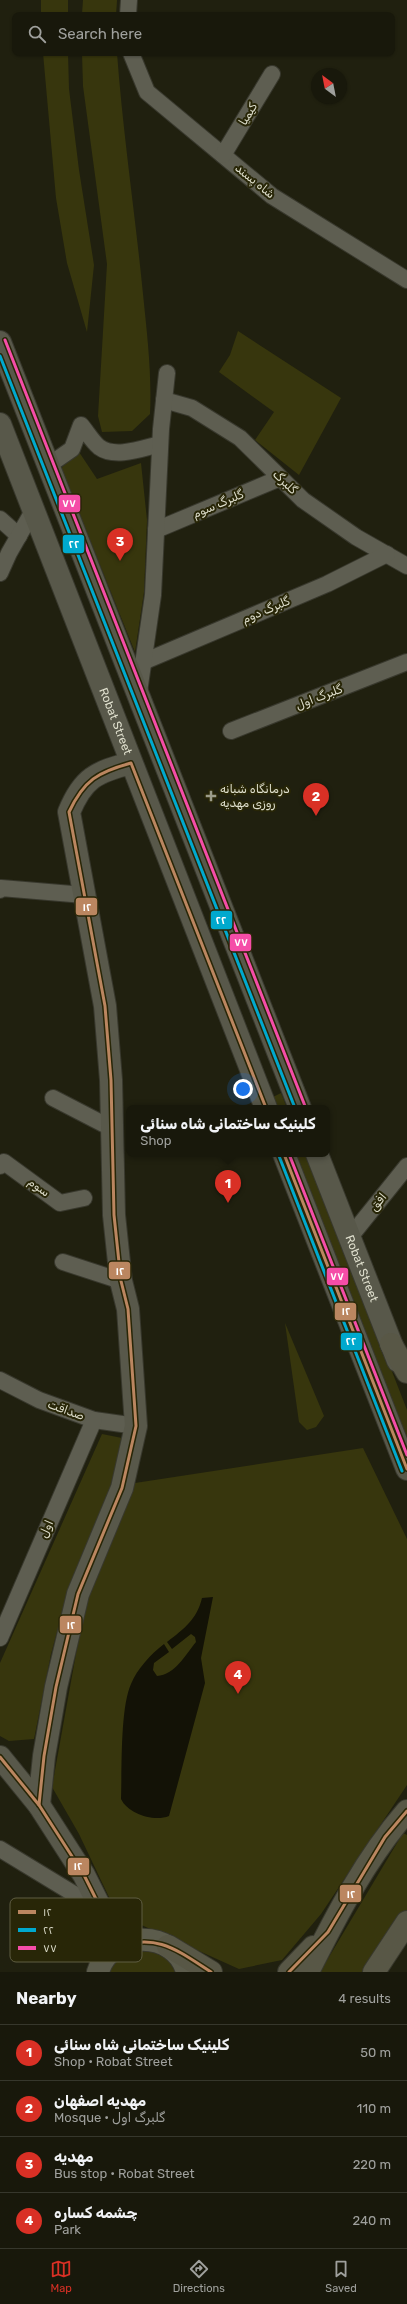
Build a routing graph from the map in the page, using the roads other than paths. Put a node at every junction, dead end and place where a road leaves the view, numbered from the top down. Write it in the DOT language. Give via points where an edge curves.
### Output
graph roads {
  1 [pos="129,0"];
  2 [pos="128,12"];
  3 [pos="132,56"];
  4 [pos="272,74"];
  5 [pos="223,155"];
  6 [pos="407,280"];
  7 [pos="0,342"];
  8 [pos="167,373"];
  9 [pos="164,400"];
  10 [pos="0,424"];
  11 [pos="160,444"];
  12 [pos="49,465"];
  13 [pos="280,478"];
  14 [pos="33,511"];
  15 [pos="0,519"];
  16 [pos="156,530"];
  17 [pos="19,536"];
  18 [pos="387,554"];
  19 [pos="407,566"];
  20 [pos="0,573"];
  21 [pos="143,662"];
  22 [pos="407,662"];
  23 [pos="139,692"];
  24 [pos="231,731"];
  25 [pos="131,764"];
  26 [pos="0,890"];
  27 [pos="84,895"];
  28 [pos="266,1021"];
  29 [pos="236,1033"];
  30 [pos="53,1098"];
  31 [pos="265,1105"];
  32 [pos="299,1105"];
  33 [pos="113,1129"];
  34 [pos="285,1157"];
  35 [pos="319,1157"];
  36 [pos="0,1166"];
  37 [pos="407,1166"];
  38 [pos="84,1198"];
  39 [pos="350,1237"];
  40 [pos="63,1262"];
  41 [pos="121,1281"];
  42 [pos="391,1344"];
  43 [pos="407,1372"];
  44 [pos="0,1380"];
  45 [pos="407,1383"];
  46 [pos="94,1420"];
  47 [pos="136,1426"];
  48 [pos="407,1469"];
  49 [pos="0,1638"];
  50 [pos="0,1757"];
  51 [pos="39,1805"];
  52 [pos="407,1811"];
  53 [pos="0,1849"];
  54 [pos="81,1898"];
  55 [pos="96,1898"];
  56 [pos="407,1922"];
  57 [pos="328,1932"];
  58 [pos="142,1939"];
  59 [pos="168,1946"];
  60 [pos="103,1962"];
  61 [pos="98,1972"];
  62 [pos="187,1972"];
  63 [pos="211,1972"];
  64 [pos="290,1972"];
  65 [pos="308,1972"];
  66 [pos="374,1972"];
  1 -- 2 [label="street"];
  3 -- 5 [label="street, شاه پسند" via="147,92"];
  4 -- 5 [label="street, کیمیا"];
  5 -- 6 [label="street, شاه پسند" via="272,196"];
  7 -- 12 [label="main road"];
  8 -- 9 [label="street"];
  9 -- 11 [label="street"];
  9 -- 13 [label="street, گلبرگ" via="192,408 240,438"];
  10 -- 14 [label="main road, Robat Street"];
  11 -- 12 [label="street" via="136,450 110,452 99,447 81,425 72,449"];
  11 -- 16 [label="street"];
  12 -- 23 [label="main road"];
  13 -- 16 [label="street, گلبرگ سوم"];
  13 -- 18 [label="street, گلبرگ" via="303,500 356,537"];
  14 -- 17 [label="street"];
  14 -- 25 [label="main road, Robat Street"];
  15 -- 17 [label="street"];
  16 -- 21 [label="street" via="152,595"];
  17 -- 20 [label="street"];
  18 -- 19 [label="street, گلبرگ"];
  18 -- 21 [label="street, گلبرگ دوم" via="327,584"];
  21 -- 23 [label="street"];
  22 -- 24 [label="street, گلبرگ اول"];
  23 -- 28 [label="main road"];
  25 -- 27 [label="main road" via="106,769 90,778 77,793 70,812"];
  25 -- 29 [label="main road, Robat Street"];
  26 -- 27 [label="street" via="1,888"];
  27 -- 33 [label="main road" via="105,1006 112,1080"];
  28 -- 29 [label="main road"];
  28 -- 32 [label="main road"];
  29 -- 31 [label="main road, Robat Street"];
  30 -- 33 [label="street"];
  33 -- 41 [label="main road" via="114,1214"];
  34 -- 48 [label="main road"];
  35 -- 39 [label="main road, Robat Street"];
  36 -- 38 [label="street, سوم" via="4,1162 60,1202"];
  37 -- 39 [label="street, افق"];
  39 -- 42 [label="main road, Robat Street"];
  40 -- 41 [label="street"];
  41 -- 47 [label="main road" via="128,1309"];
  42 -- 43 [label="highway"];
  42 -- 45 [label="main road, Robat Street"];
  44 -- 46 [label="street, صداقت" via="39,1400"];
  46 -- 47 [label="street, صداقت"];
  46 -- 49 [label="street, اول"];
  47 -- 51 [label="main road" via="122,1488 78,1594 56,1686"];
  50 -- 51 [label="main road"];
  51 -- 55 [label="main road" via="84,1875"];
  52 -- 57 [label="highway" via="385,1837"];
  53 -- 54 [label="street"];
  56 -- 66 [label="highway"];
  57 -- 64 [label="highway"];
  57 -- 65 [label="highway"];
  58 -- 59 [label="main road" via="155,1940"];
  59 -- 62 [label="main road" via="178,1955"];
  59 -- 63 [label="highway"];
  60 -- 61 [label="main road"];
}
